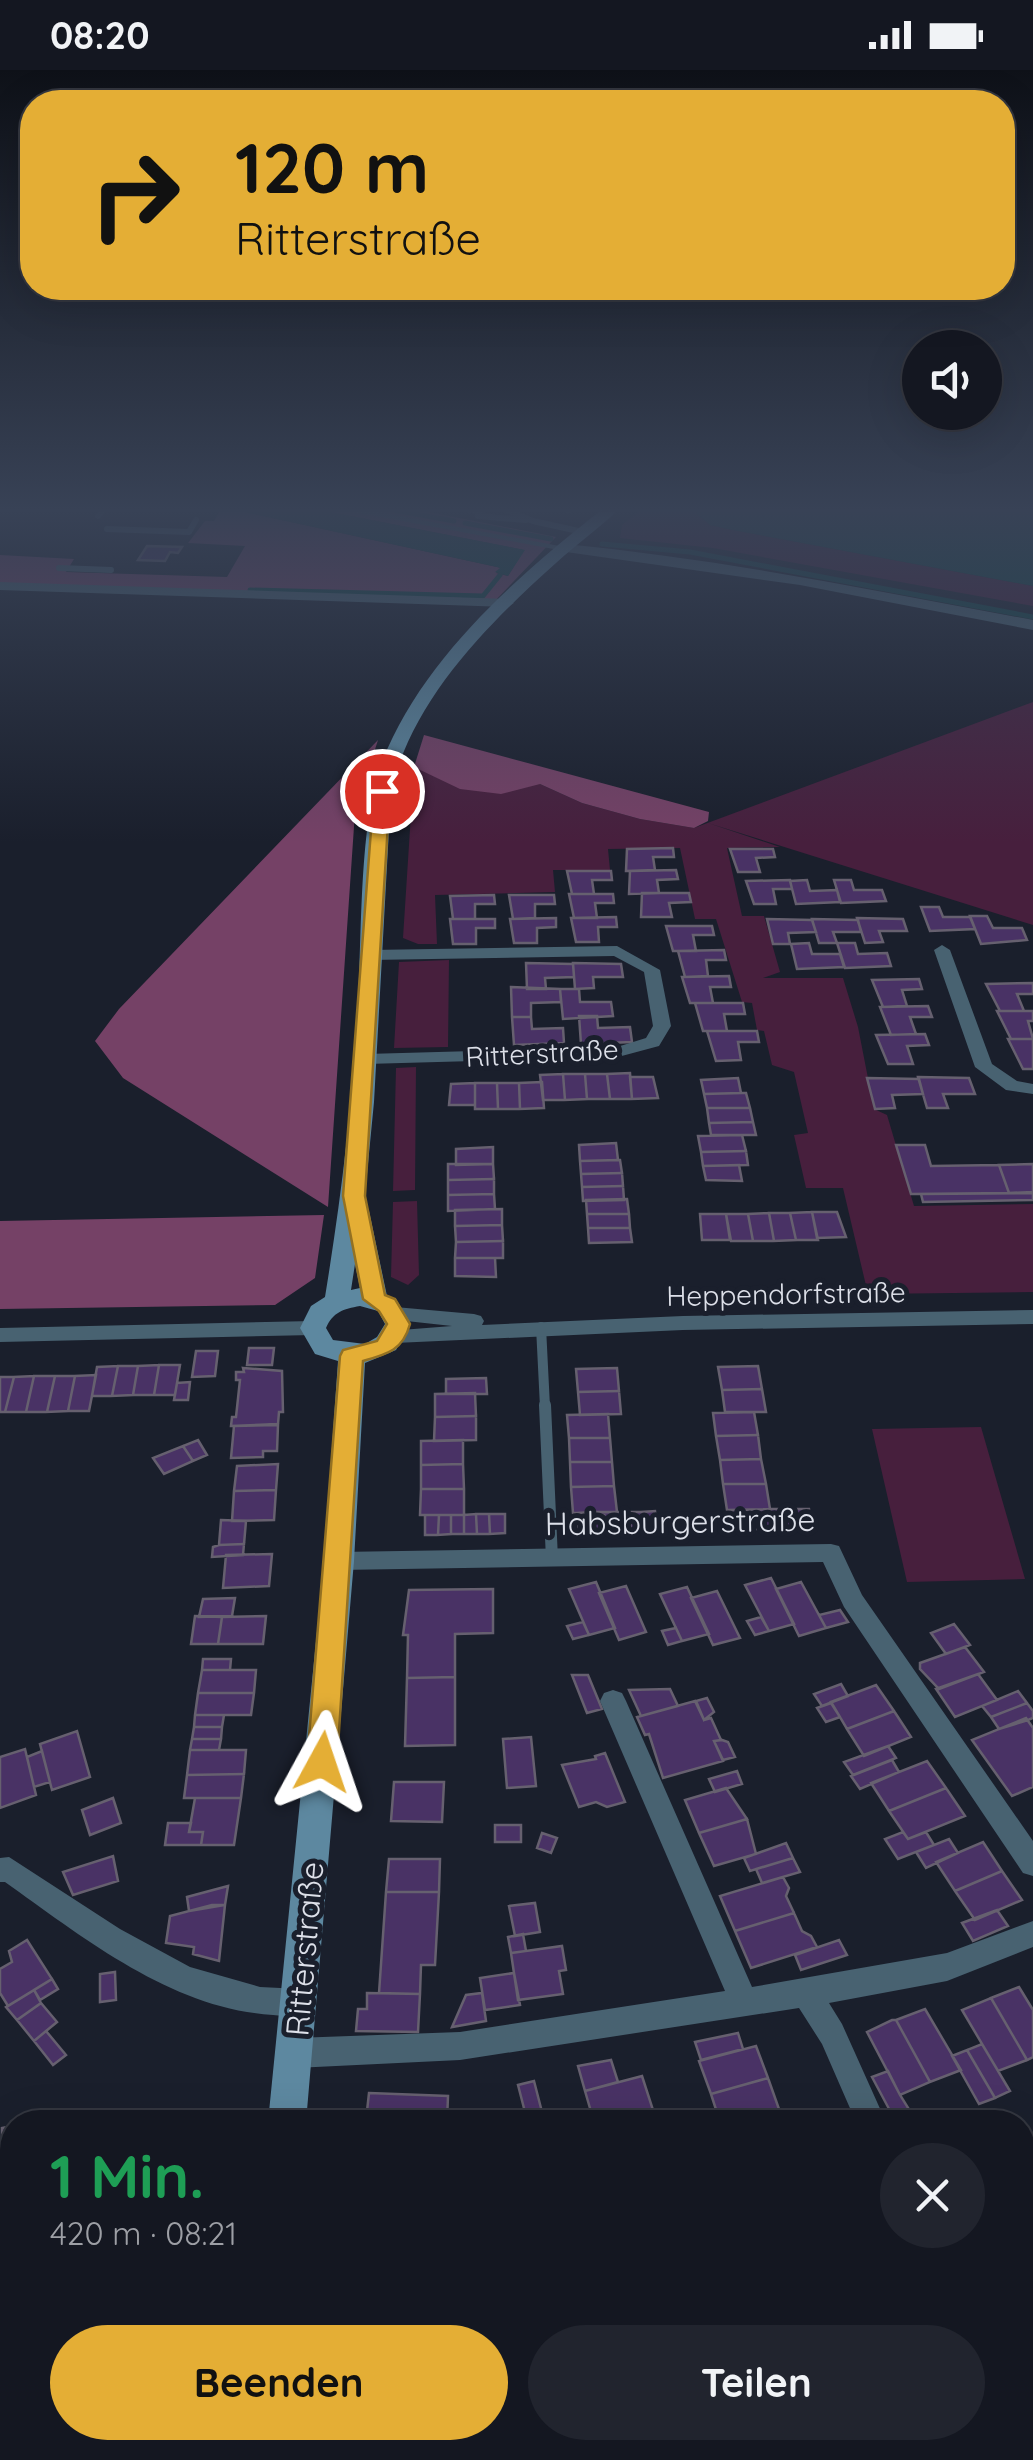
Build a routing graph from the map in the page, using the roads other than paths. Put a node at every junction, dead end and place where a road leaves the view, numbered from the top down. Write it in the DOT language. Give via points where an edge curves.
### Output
graph roads {
  1 [pos="495,619"];
  2 [pos="999,619"];
  3 [pos="1033,625"];
  4 [pos="942,950"];
  5 [pos="370,955"];
  6 [pos="366,1058"];
  7 [pos="1033,1089"];
  8 [pos="354,1196"];
  9 [pos="337,1301"];
  10 [pos="388,1316"];
  11 [pos="1033,1316"];
  12 [pos="313,1328"];
  13 [pos="541,1328"];
  14 [pos="0,1335"];
  15 [pos="352,1356"];
  16 [pos="339,1560"];
  17 [pos="552,1560"];
  18 [pos="614,1700"];
  19 [pos="1033,1864"];
  20 [pos="3,1867"];
  21 [pos="1033,1934"];
  22 [pos="806,1993"];
  23 [pos="301,2002"];
  24 [pos="744,2002"];
  25 [pos="295,2053"];
  26 [pos="288,2110"];
  27 [pos="866,2110"];
  1 -- 5 [label="main road" via="429,691 390,764 379,814"];
  2 -- 3 [label="street"];
  4 -- 7 [label="street" via="984,1067 1012,1086"];
  5 -- 6 [label="main road"];
  5 -- 6 [label="street, Ritterstraße" via="618,951 652,970 662,1026 654,1042 618,1052"];
  6 -- 8 [label="main road"];
  8 -- 9 [label="main road"];
  8 -- 10 [label="main road"];
  9 -- 10 [label="main road"];
  9 -- 12 [label="main road" via="320,1312"];
  10 -- 13 [label="street, Heppendorfstraße"];
  10 -- 15 [label="main road" via="370,1354"];
  11 -- 13 [label="street, Heppendorfstraße"];
  12 -- 14 [label="street"];
  12 -- 15 [label="main road" via="324,1348"];
  13 -- 17 [label="lane"];
  15 -- 16 [label="main road, Ritterstraße"];
  16 -- 17 [label="street, Habsburgerstraße"];
  16 -- 23 [label="main road, Ritterstraße"];
  17 -- 19 [label="street, Habsburgerstraße" via="830,1553 852,1600"];
  18 -- 24 [label="street"];
  20 -- 23 [label="street" via="126,1949 184,1978 264,2004"];
  21 -- 22 [label="street" via="947,1967"];
  22 -- 24 [label="street"];
  22 -- 27 [label="street"];
  23 -- 25 [label="main road, Ritterstraße"];
  24 -- 25 [label="street" via="460,2046"];
  25 -- 26 [label="main road, Ritterstraße"];
}
